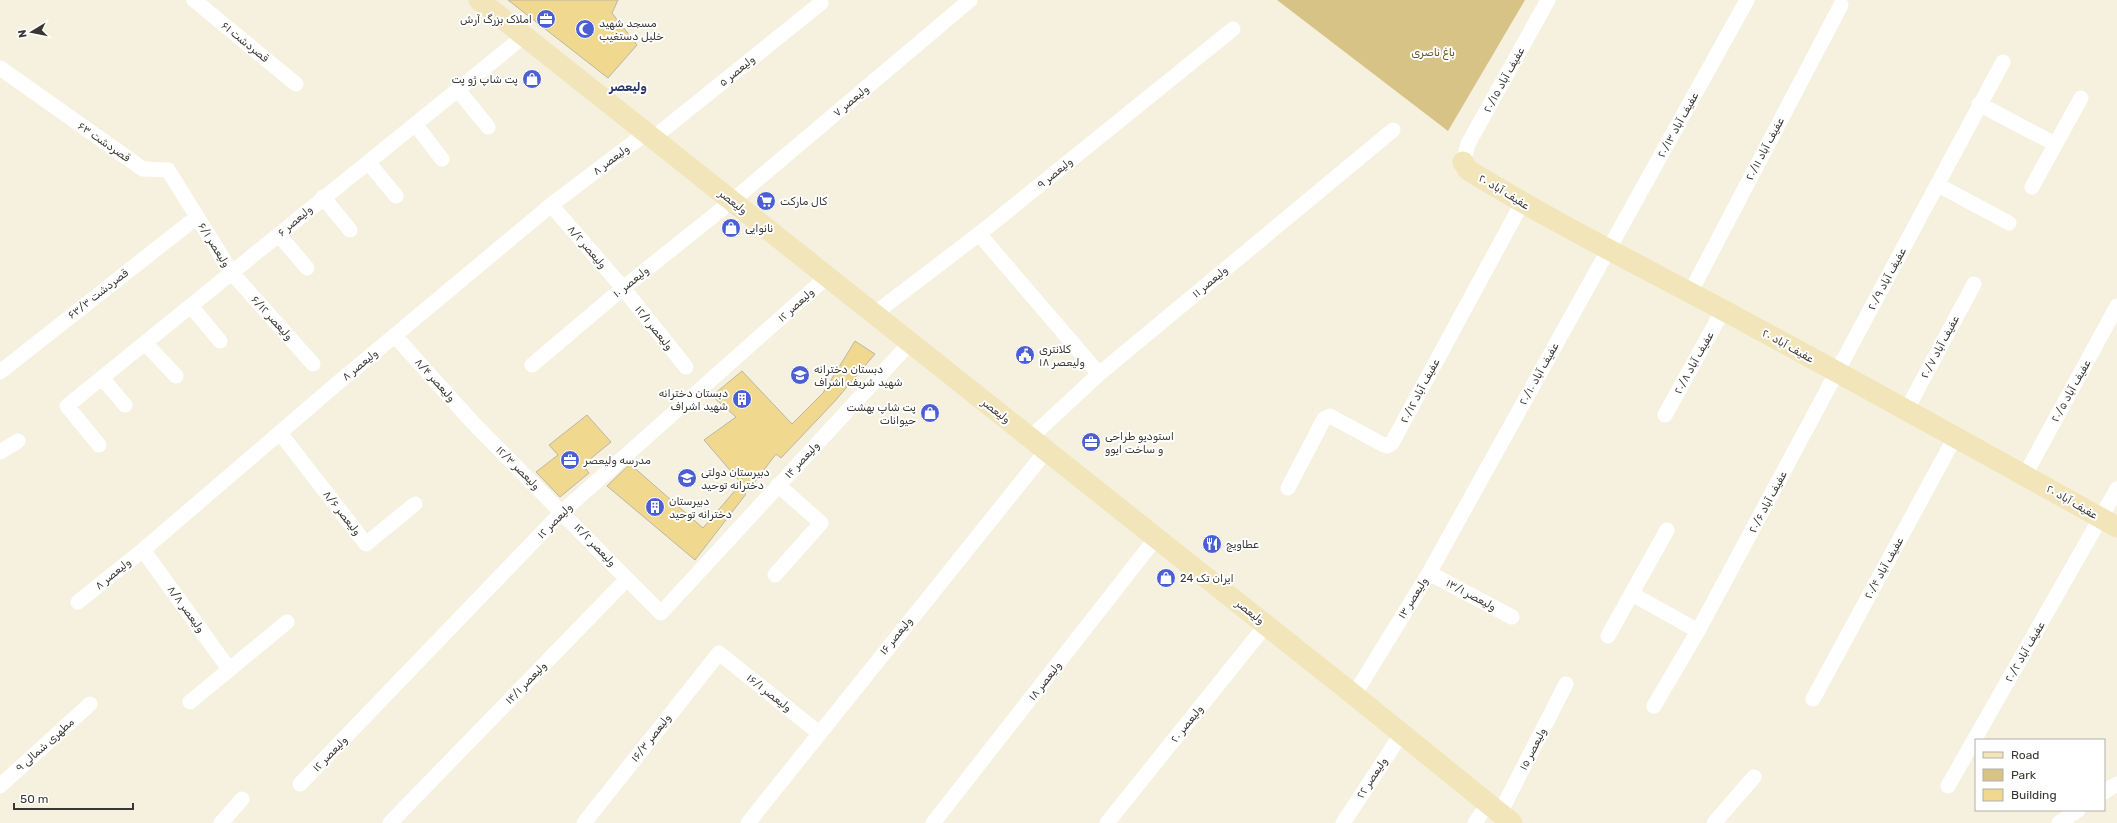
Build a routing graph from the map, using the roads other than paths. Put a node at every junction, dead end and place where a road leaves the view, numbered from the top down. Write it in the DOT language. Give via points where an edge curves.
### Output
graph roads {
  1 [pos="194,0"];
  2 [pos="478,0"];
  3 [pos="970,0"];
  4 [pos="1548,0"];
  5 [pos="1747,0"];
  6 [pos="821,2"];
  7 [pos="1841,5"];
  8 [pos="1233,29"];
  9 [pos="524,36"];
  10 [pos="2003,62"];
  11 [pos="0,68"];
  12 [pos="296,84"];
  13 [pos="458,90"];
  14 [pos="2081,98"];
  15 [pos="1979,104"];
  16 [pos="415,124"];
  17 [pos="488,126"];
  18 [pos="1393,130"];
  19 [pos="649,136"];
  20 [pos="2055,144"];
  21 [pos="442,159"];
  22 [pos="368,162"];
  23 [pos="1463,162"];
  24 [pos="1938,185"];
  25 [pos="2032,187"];
  26 [pos="396,196"];
  27 [pos="323,197"];
  28 [pos="732,201"];
  29 [pos="1522,203"];
  30 [pos="551,205"];
  31 [pos="197,217"];
  32 [pos="2009,223"];
  33 [pos="350,230"];
  34 [pos="979,234"];
  35 [pos="279,235"];
  36 [pos="1610,249"];
  37 [pos="306,268"];
  38 [pos="232,273"];
  39 [pos="828,276"];
  40 [pos="1974,284"];
  41 [pos="623,288"];
  42 [pos="1690,293"];
  43 [pos="191,306"];
  44 [pos="2117,306"];
  45 [pos="1723,310"];
  46 [pos="874,314"];
  47 [pos="395,336"];
  48 [pos="220,341"];
  49 [pos="145,343"];
  50 [pos="910,343"];
  51 [pos="313,364"];
  52 [pos="532,365"];
  53 [pos="686,367"];
  54 [pos="0,372"];
  55 [pos="1099,374"];
  56 [pos="1837,374"];
  57 [pos="176,376"];
  58 [pos="102,378"];
  59 [pos="125,405"];
  60 [pos="1907,409"];
  61 [pos="1665,415"];
  62 [pos="474,424"];
  63 [pos="280,433"];
  64 [pos="1030,438"];
  65 [pos="1955,438"];
  66 [pos="18,441"];
  67 [pos="99,445"];
  68 [pos="1046,451"];
  69 [pos="0,452"];
  70 [pos="2025,475"];
  71 [pos="778,485"];
  72 [pos="1288,488"];
  73 [pos="2117,489"];
  74 [pos="1469,499"];
  75 [pos="415,504"];
  76 [pos="562,512"];
  77 [pos="2109,523"];
  78 [pos="1667,530"];
  79 [pos="1156,538"];
  80 [pos="143,550"];
  81 [pos="1429,573"];
  82 [pos="775,575"];
  83 [pos="627,579"];
  84 [pos="1632,594"];
  85 [pos="78,602"];
  86 [pos="1512,617"];
  87 [pos="287,622"];
  88 [pos="1266,625"];
  89 [pos="1698,631"];
  90 [pos="1608,636"];
  91 [pos="719,653"];
  92 [pos="229,669"];
  93 [pos="1566,684"];
  94 [pos="1354,695"];
  95 [pos="1813,699"];
  96 [pos="190,702"];
  97 [pos="90,704"];
  98 [pos="1654,706"];
  99 [pos="819,733"];
  100 [pos="1402,733"];
  101 [pos="1977,739"];
  102 [pos="1975,742"];
  103 [pos="1754,777"];
  104 [pos="300,784"];
  105 [pos="2117,784"];
  106 [pos="0,786"];
  107 [pos="1948,786"];
  108 [pos="2105,791"];
  109 [pos="242,799"];
  110 [pos="2077,811"];
  111 [pos="1500,813"];
  112 [pos="221,823"];
  113 [pos="390,823"];
  114 [pos="584,823"];
  115 [pos="748,823"];
  116 [pos="933,823"];
  117 [pos="1107,823"];
  118 [pos="1343,823"];
  119 [pos="1476,823"];
  120 [pos="1714,823"];
  121 [pos="2059,823"];
  1 -- 12 [label="street, ۶۱ قصردشت"];
  2 -- 9 [label="main road, ولیعصر"];
  3 -- 28 [label="street, ۷ ولیعصر"];
  4 -- 23 [label="street, عفیف آباد ۲۰/۱۵" via="1468,144"];
  5 -- 36 [label="street, عفیف آباد ۲۰/۱۳"];
  6 -- 19 [label="street, ۵ ولیعصر"];
  7 -- 42 [label="street, عفیف آباد ۲۰/۱۱"];
  8 -- 34 [label="street, ۹ ولیعصر"];
  9 -- 13 [label="street, ۶ ولیعصر"];
  9 -- 19 [label="main road, ولیعصر"];
  10 -- 15 [label="street, عفیف آباد ۲۰/۹"];
  11 -- 31 [label="street, ۶۳ قصردشت" via="143,169 168,170"];
  13 -- 16 [label="street, ۶ ولیعصر"];
  13 -- 17 [label="street"];
  14 -- 20 [label="street"];
  15 -- 20 [label="street"];
  15 -- 24 [label="street, عفیف آباد ۲۰/۹"];
  16 -- 21 [label="street"];
  16 -- 22 [label="street, ۶ ولیعصر"];
  18 -- 55 [label="street, ۱۱ ولیعصر"];
  19 -- 28 [label="main road, ولیعصر"];
  19 -- 30 [label="street, ۸ ولیعصر"];
  20 -- 25 [label="street"];
  22 -- 26 [label="street"];
  22 -- 27 [label="street, ۶ ولیعصر"];
  23 -- 29 [label="main road, عفیف آباد ۲۰" via="1468,170"];
  24 -- 32 [label="street"];
  24 -- 56 [label="street, عفیف آباد ۲۰/۹"];
  27 -- 33 [label="street"];
  27 -- 35 [label="street, ۶ ولیعصر"];
  28 -- 39 [label="main road, ولیعصر"];
  28 -- 41 [label="street, ۱۰ ولیعصر"];
  29 -- 36 [label="main road, عفیف آباد ۲۰"];
  29 -- 72 [label="street, عفیف آباد ۲۰/۱۲" via="1392,442 1387,446 1382,444 1330,416 1324,419"];
  30 -- 41 [label="street, ۸/۲ ولیعصر"];
  30 -- 47 [label="street, ۸ ولیعصر"];
  31 -- 38 [label="street, ۶/۱ ولیعصر"];
  31 -- 54 [label="street, ۶۳/۳ قصردشت"];
  34 -- 46 [label="street, ۹ ولیعصر"];
  34 -- 55 [label="street"];
  35 -- 37 [label="street"];
  35 -- 38 [label="street, ۶ ولیعصر"];
  36 -- 42 [label="main road, عفیف آباد ۲۰"];
  36 -- 74 [label="street, عفیف آباد ۲۰/۱۰"];
  38 -- 43 [label="street, ۶ ولیعصر"];
  38 -- 51 [label="street, ۶/۱۲ ولیعصر"];
  39 -- 46 [label="main road, ولیعصر"];
  39 -- 76 [label="street, ۱۲ ولیعصر"];
  40 -- 60 [label="street, عفیف آباد ۲۰/۷"];
  41 -- 52 [label="street, ۱۰ ولیعصر"];
  41 -- 53 [label="street, ۱۲/۱ ولیعصر"];
  42 -- 45 [label="main road, عفیف آباد ۲۰"];
  43 -- 48 [label="street"];
  43 -- 49 [label="street, ۶ ولیعصر"];
  44 -- 70 [label="street, عفیف آباد ۲۰/۵"];
  45 -- 56 [label="main road, عفیف آباد ۲۰"];
  45 -- 61 [label="street, عفیف آباد ۲۰/۸"];
  46 -- 50 [label="main road, ولیعصر"];
  47 -- 62 [label="street, ۸/۴ ولیعصر"];
  47 -- 63 [label="street, ۸ ولیعصر"];
  49 -- 57 [label="street"];
  49 -- 58 [label="street, ۶ ولیعصر"];
  50 -- 64 [label="main road, ولیعصر"];
  50 -- 71 [label="street, ۱۴ ولیعصر"];
  55 -- 64 [label="street, ۱۱ ولیعصر"];
  56 -- 60 [label="main road, عفیف آباد ۲۰"];
  56 -- 89 [label="street, عفیف آباد ۲۰/۶"];
  58 -- 59 [label="street"];
  58 -- 67 [label="street, ۶ ولیعصر" via="67,406"];
  60 -- 65 [label="main road, عفیف آباد ۲۰"];
  62 -- 76 [label="street, ۱۲/۳ ولیعصر"];
  63 -- 75 [label="street, ۸/۶ ولیعصر" via="366,544"];
  63 -- 80 [label="street, ۸ ولیعصر"];
  64 -- 68 [label="main road, ولیعصر"];
  65 -- 70 [label="main road, عفیف آباد ۲۰"];
  65 -- 95 [label="street, عفیف آباد ۲۰/۴"];
  66 -- 69 [label="street"];
  68 -- 79 [label="main road, ولیعصر"];
  68 -- 99 [label="street, ۱۶ ولیعصر"];
  70 -- 77 [label="main road, عفیف آباد ۲۰"];
  71 -- 82 [label="street" via="821,523"];
  71 -- 83 [label="street, ۱۴ ولیعصر" via="661,613"];
  73 -- 77 [label="street, عفیف آباد ۲۰/۲"];
  74 -- 81 [label="street, ۱۳ ولیعصر"];
  76 -- 83 [label="street, ۱۲/۲ ولیعصر"];
  76 -- 104 [label="street, ۱۲ ولیعصر"];
  77 -- 101 [label="street, عفیف آباد ۲۰/۲"];
  78 -- 84 [label="street"];
  79 -- 88 [label="main road, ولیعصر"];
  79 -- 116 [label="street, ۱۸ ولیعصر"];
  80 -- 85 [label="street, ۸ ولیعصر"];
  80 -- 92 [label="street, ۸/۸ ولیعصر"];
  81 -- 86 [label="street, ۱۳/۱ ولیعصر"];
  81 -- 94 [label="street, ۱۳ ولیعصر"];
  83 -- 113 [label="street, ۱۴/۱ ولیعصر"];
  84 -- 89 [label="street"];
  84 -- 90 [label="street"];
  87 -- 92 [label="street"];
  88 -- 94 [label="main road, ولیعصر"];
  88 -- 117 [label="street, ۲۰ ولیعصر"];
  89 -- 98 [label="street, عفیف آباد ۲۰/۶"];
  91 -- 99 [label="street, ۱۶/۱ ولیعصر"];
  91 -- 114 [label="street, ۱۶/۳ ولیعصر"];
  92 -- 96 [label="street"];
  93 -- 111 [label="street, ۱۵ ولیعصر"];
  94 -- 100 [label="main road, ولیعصر"];
  97 -- 106 [label="street, ۹ مطهری شمالی"];
  99 -- 115 [label="street, ۱۶ ولیعصر"];
  100 -- 111 [label="main road, ولیعصر"];
  100 -- 118 [label="street, ۲۲ ولیعصر"];
  102 -- 107 [label="street, عفیف آباد ۲۰/۲"];
  103 -- 120 [label="street"];
  105 -- 108 [label="street"];
  109 -- 112 [label="street"];
  110 -- 121 [label="street"];
  111 -- 119 [label="street, ۱۵ ولیعصر"];
}
